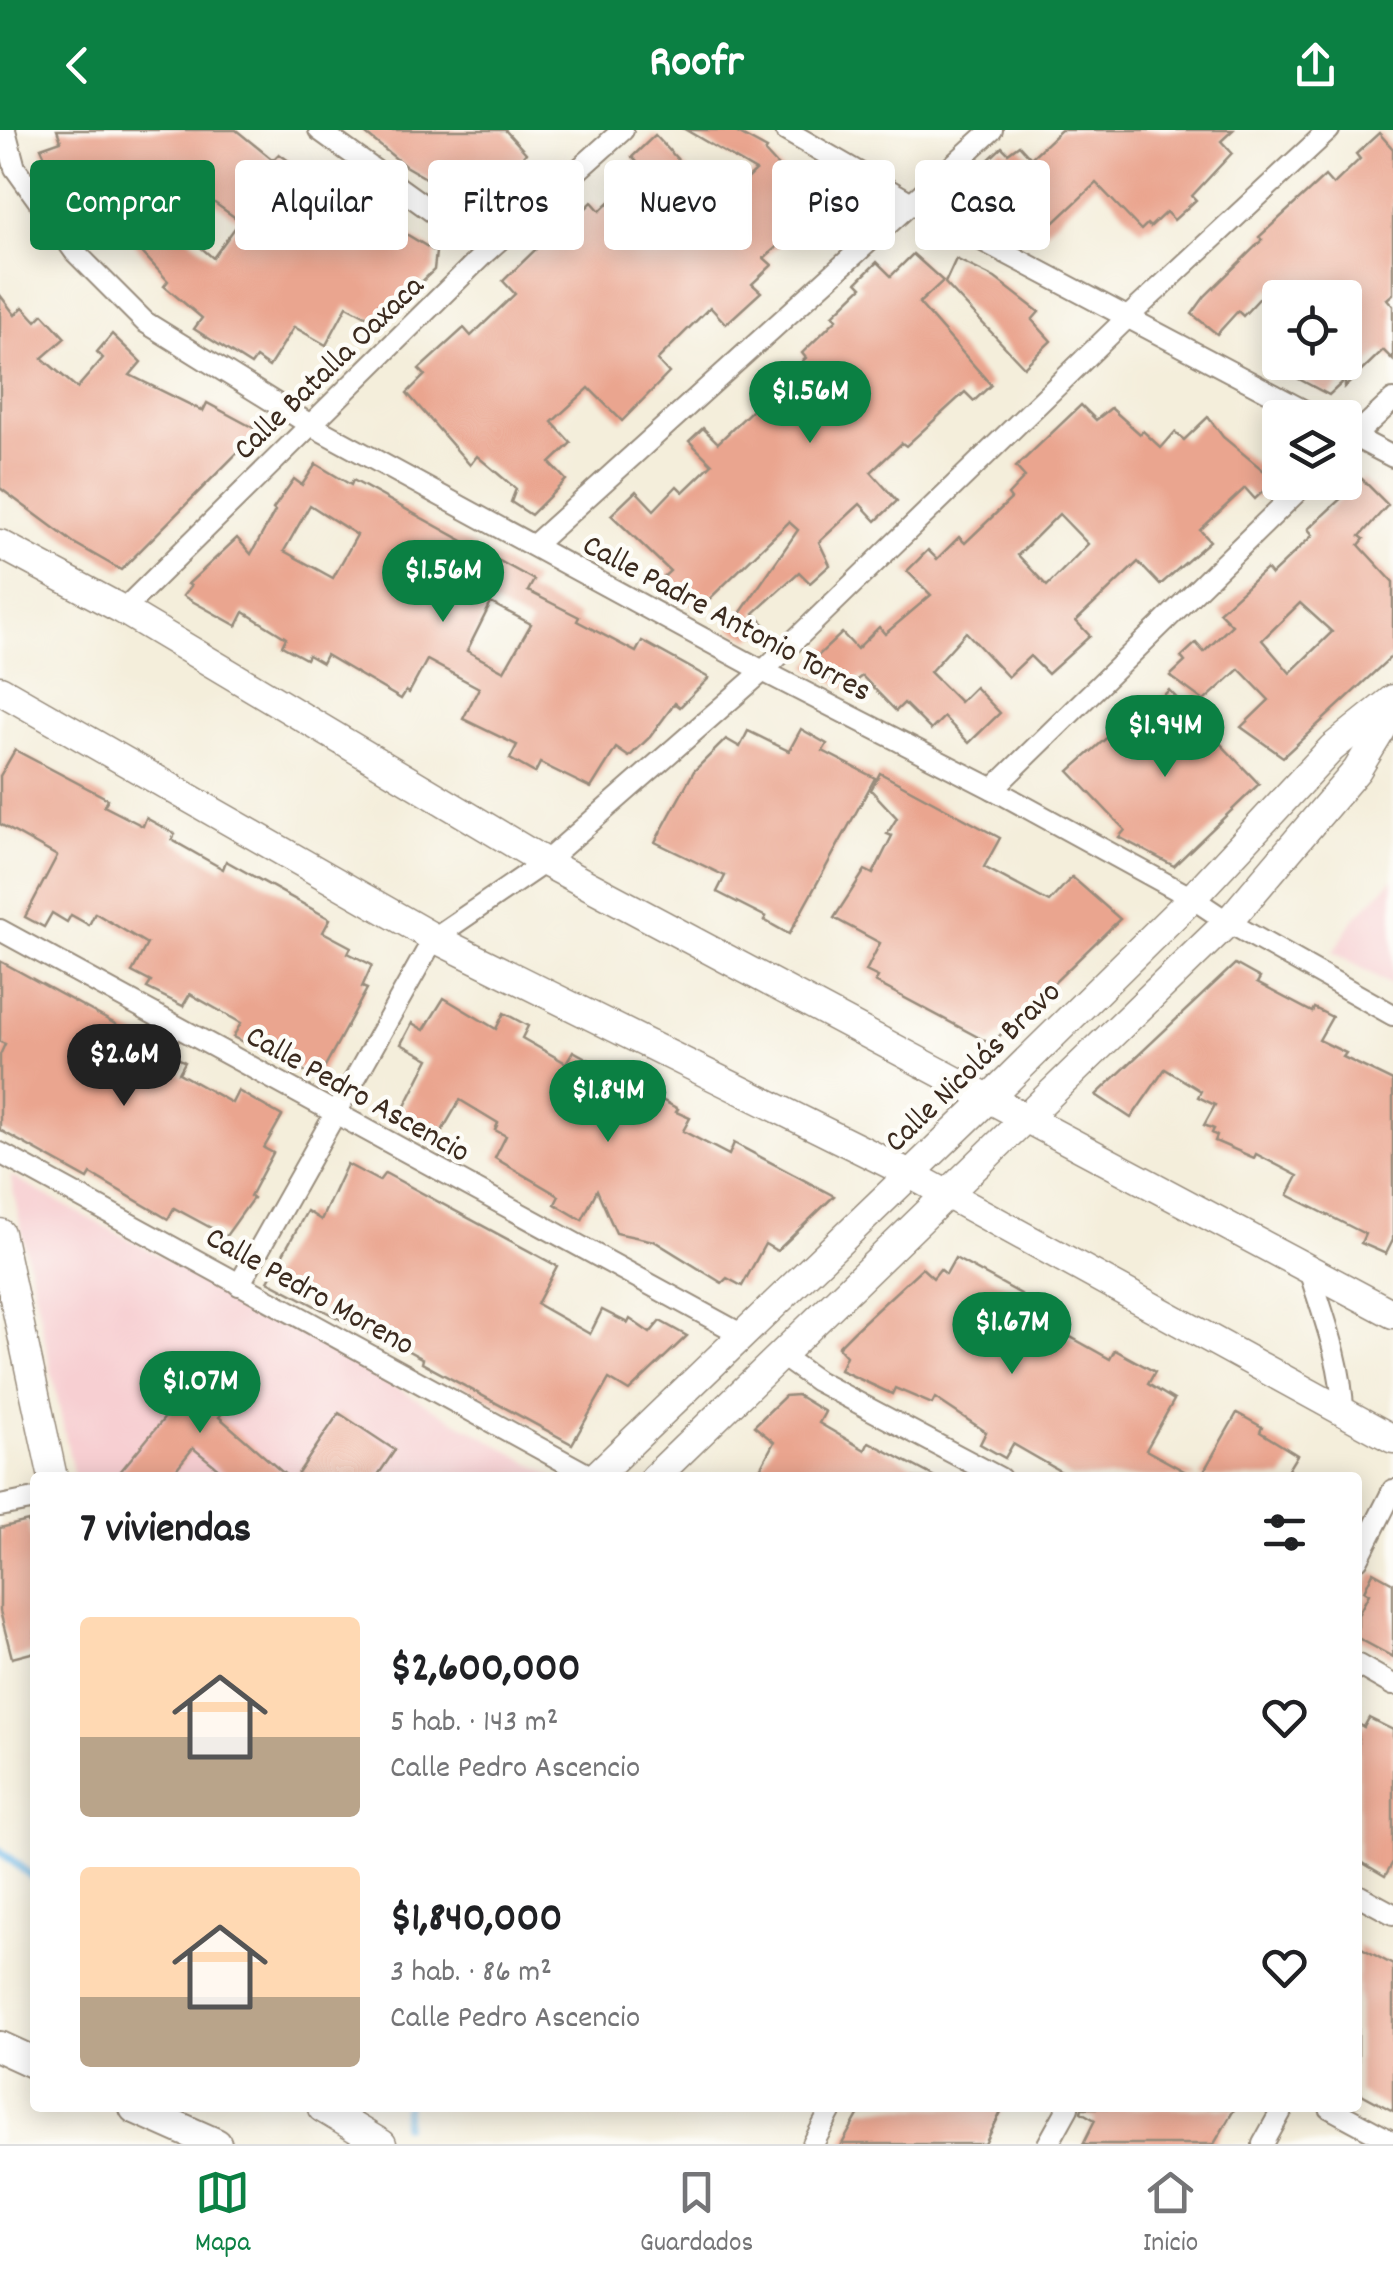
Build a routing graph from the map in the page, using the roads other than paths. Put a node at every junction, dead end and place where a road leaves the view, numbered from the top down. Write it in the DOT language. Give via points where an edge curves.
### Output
graph roads {
  1 [pos="5,130"];
  2 [pos="319,130"];
  3 [pos="623,130"];
  4 [pos="784,130"];
  5 [pos="992,130"];
  6 [pos="1328,130"];
  7 [pos="913,204"];
  8 [pos="488,251"];
  9 [pos="1128,317"];
  10 [pos="1284,400"];
  11 [pos="1393,400"];
  12 [pos="309,424"];
  13 [pos="1362,426"];
  14 [pos="1362,444"];
  15 [pos="1393,458"];
  16 [pos="1289,500"];
  17 [pos="0,544"];
  18 [pos="534,545"];
  19 [pos="124,610"];
  20 [pos="763,671"];
  21 [pos="0,690"];
  22 [pos="1393,700"];
  23 [pos="1393,710"];
  24 [pos="993,789"];
  25 [pos="545,862"];
  26 [pos="1192,898"];
  27 [pos="1228,922"];
  28 [pos="0,930"];
  29 [pos="434,938"];
  30 [pos="1393,1015"];
  31 [pos="988,1099"];
  32 [pos="336,1113"];
  33 [pos="1024,1118"];
  34 [pos="0,1153"];
  35 [pos="910,1174"];
  36 [pos="946,1194"];
  37 [pos="0,1233"];
  38 [pos="3,1261"];
  39 [pos="1309,1270"];
  40 [pos="239,1285"];
  41 [pos="1393,1314"];
  42 [pos="742,1334"];
  43 [pos="779,1354"];
  44 [pos="1342,1411"];
  45 [pos="1393,1438"];
  46 [pos="52,1472"];
  47 [pos="583,1472"];
  48 [pos="600,1472"];
  49 [pos="660,1472"];
  50 [pos="989,1472"];
  51 [pos="1393,1490"];
  52 [pos="30,1499"];
  53 [pos="0,1506"];
  54 [pos="1362,1551"];
  55 [pos="1362,1667"];
  56 [pos="1393,1685"];
  57 [pos="1362,1897"];
  58 [pos="1393,1914"];
  59 [pos="0,2047"];
  60 [pos="30,2060"];
  61 [pos="144,2112"];
  62 [pos="329,2112"];
  63 [pos="830,2112"];
  64 [pos="1066,2112"];
  65 [pos="1281,2112"];
  66 [pos="1337,2112"];
  67 [pos="1393,2142"];
  68 [pos="216,2144"];
  69 [pos="382,2144"];
  70 [pos="814,2144"];
  71 [pos="1048,2144"];
  72 [pos="1263,2144"];
  1 -- 12 [label="street, Calle Padre Antonio Torres" via="15,168 75,252 145,322"];
  2 -- 8 [label="street"];
  3 -- 8 [label="street, Calle Batalla Oaxaca"];
  4 -- 7 [label="street"];
  5 -- 7 [label="street"];
  6 -- 9 [label="street"];
  7 -- 9 [label="street"];
  7 -- 18 [label="street"];
  8 -- 12 [label="street, Calle Batalla Oaxaca"];
  9 -- 10 [label="street"];
  9 -- 20 [label="street"];
  11 -- 13 [label="street"];
  12 -- 18 [label="street, Calle Padre Antonio Torres"];
  12 -- 19 [label="street, Calle Batalla Oaxaca"];
  14 -- 15 [label="street"];
  16 -- 24 [label="street"];
  17 -- 19 [label="main road"];
  18 -- 20 [label="street, Calle Padre Antonio Torres"];
  19 -- 25 [label="main road"];
  20 -- 24 [label="street, Calle Padre Antonio Torres"];
  20 -- 25 [label="street"];
  21 -- 29 [label="main road"];
  22 -- 26 [label="main road, Calle Nicolás Bravo" via="1332,748"];
  23 -- 27 [label="main road" via="1357,770"];
  24 -- 26 [label="street, Calle Padre Antonio Torres"];
  25 -- 29 [label="street"];
  25 -- 31 [label="main road"];
  26 -- 27 [label="street, Calle Padre Antonio Torres"];
  26 -- 31 [label="main road, Calle Nicolás Bravo"];
  27 -- 30 [label="street, Calle Padre Antonio Torres"];
  27 -- 33 [label="main road"];
  28 -- 32 [label="street, Calle Pedro Ascencio"];
  29 -- 32 [label="street"];
  29 -- 35 [label="main road"];
  31 -- 33 [label="main road"];
  31 -- 35 [label="main road, Calle Nicolás Bravo"];
  32 -- 40 [label="street"];
  32 -- 42 [label="street, Calle Pedro Ascencio"];
  33 -- 36 [label="main road"];
  33 -- 39 [label="main road"];
  34 -- 40 [label="street, Calle Pedro Moreno"];
  35 -- 36 [label="main road"];
  35 -- 42 [label="main road, Calle Nicolás Bravo"];
  36 -- 43 [label="main road"];
  36 -- 44 [label="main road"];
  37 -- 38 [label="main road"];
  38 -- 46 [label="main road"];
  39 -- 41 [label="main road"];
  39 -- 44 [label="street" via="1330,1335"];
  40 -- 47 [label="street, Calle Pedro Moreno"];
  42 -- 48 [label="main road, Calle Nicolás Bravo"];
  43 -- 49 [label="main road"];
  43 -- 50 [label="street" via="817,1382"];
  44 -- 45 [label="main road"];
  51 -- 54 [label="street"];
  52 -- 53 [label="street"];
  55 -- 56 [label="street"];
  57 -- 58 [label="street"];
  59 -- 60 [label="main road"];
  61 -- 68 [label="main road"];
  62 -- 69 [label="main road"];
  63 -- 70 [label="street"];
  64 -- 71 [label="street"];
  65 -- 72 [label="street"];
  66 -- 67 [label="street"];
}
